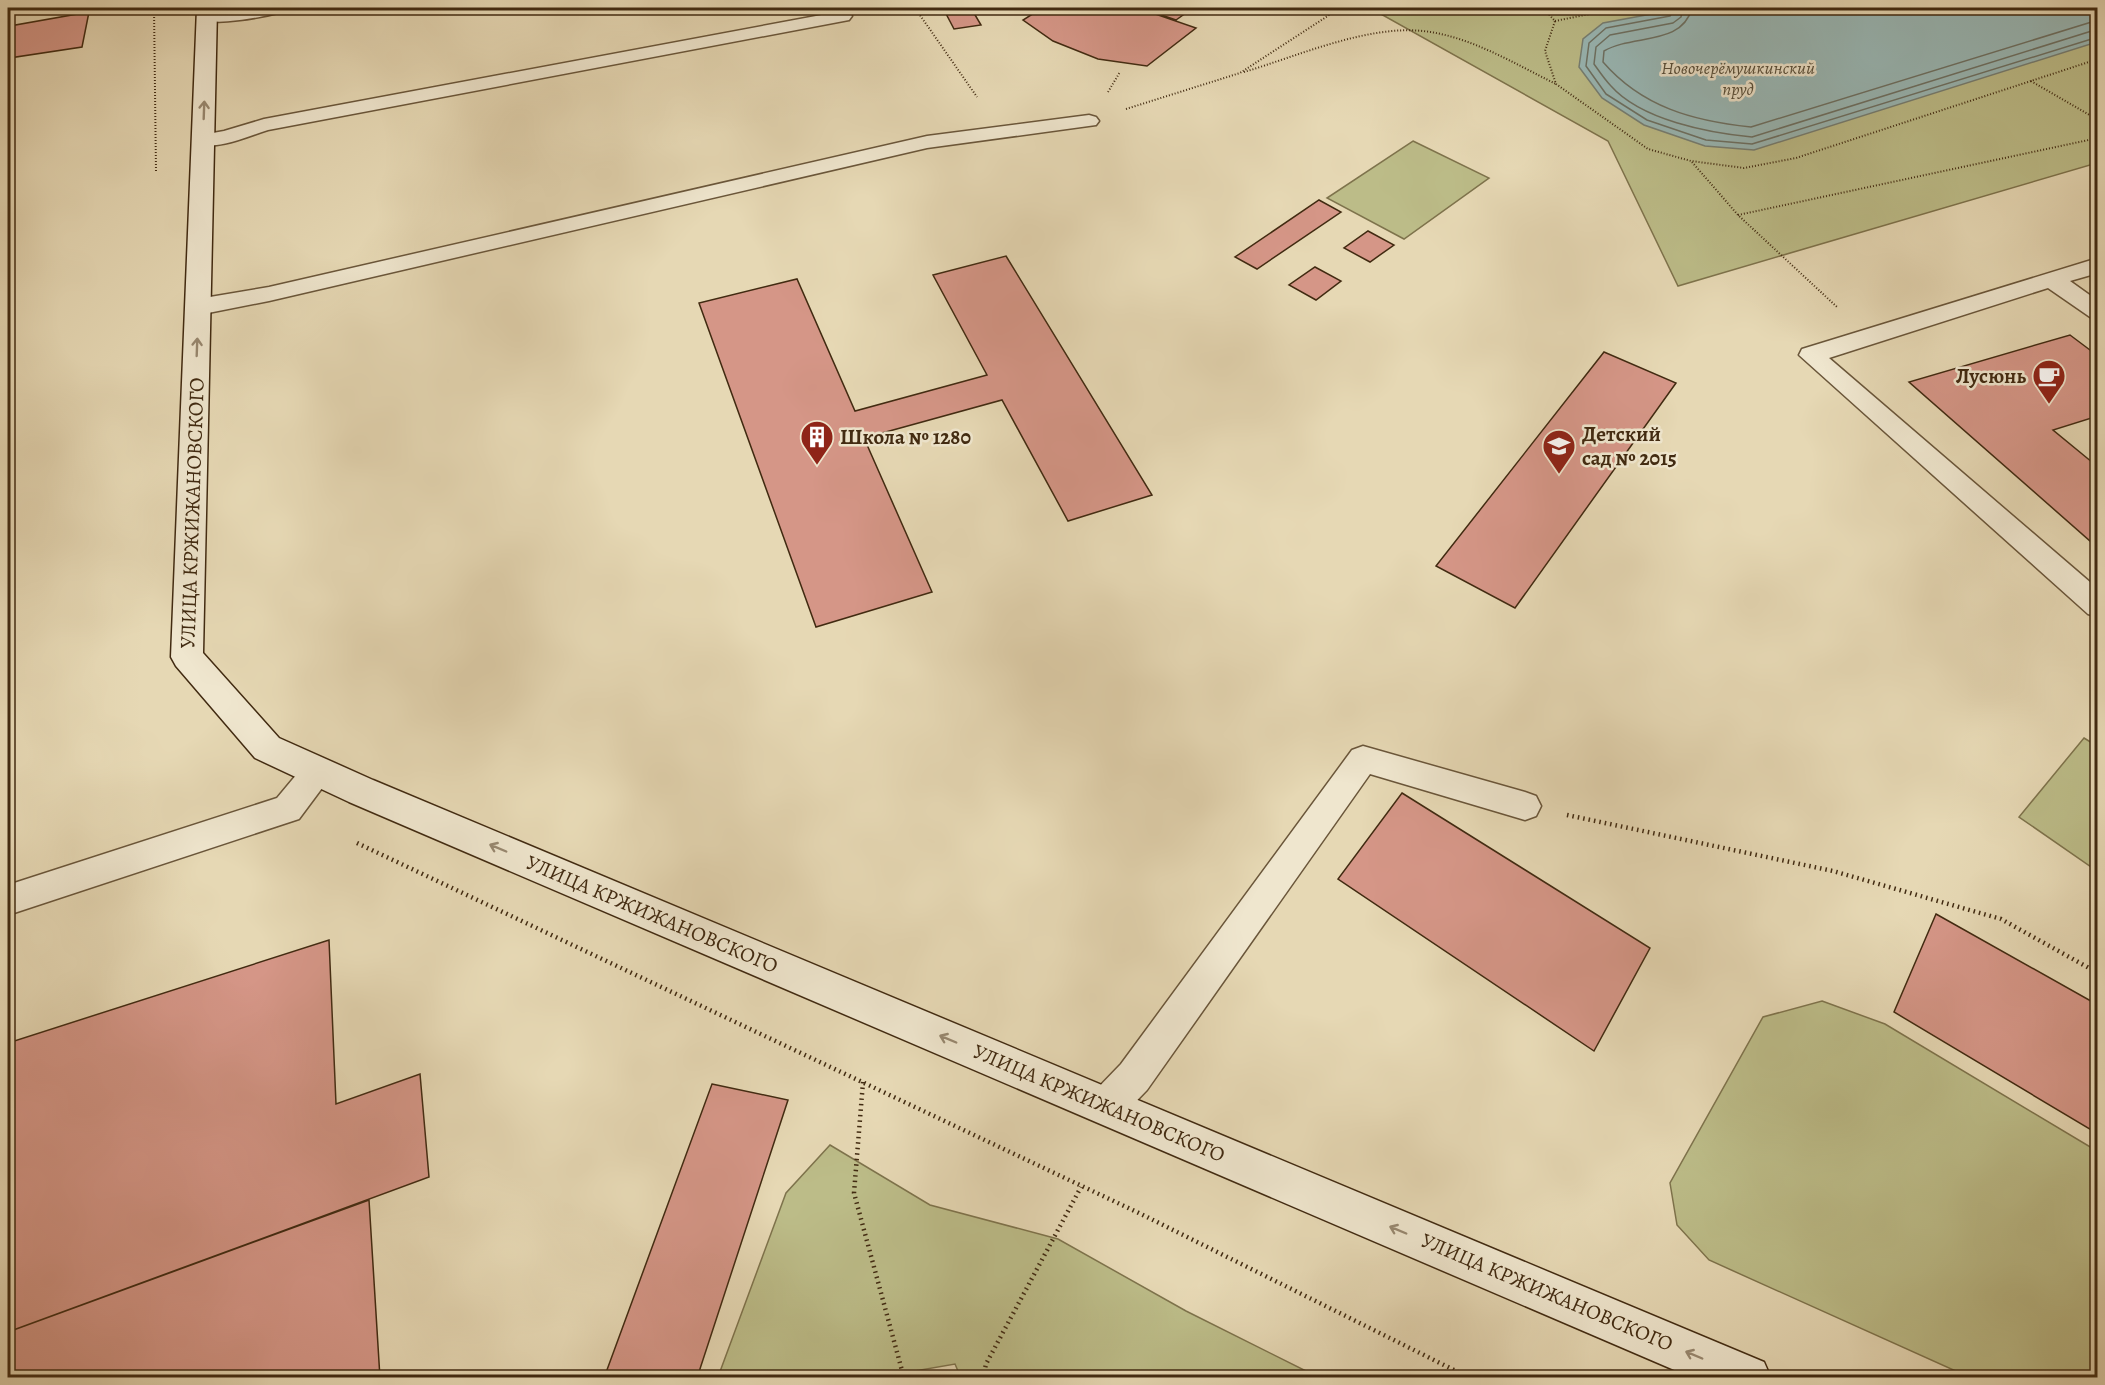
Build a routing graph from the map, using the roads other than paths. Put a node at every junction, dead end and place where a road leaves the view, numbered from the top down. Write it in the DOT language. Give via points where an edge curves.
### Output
graph roads {
  1 [pos="276,8"];
  2 [pos="207,12"];
  3 [pos="843,16"];
  4 [pos="1089,121"];
  5 [pos="203,140"];
  6 [pos="2097,265"];
  7 [pos="2052,280"];
  8 [pos="198,307"];
  9 [pos="2097,312"];
  10 [pos="2097,606"];
  11 [pos="318,772"];
  12 [pos="1525,806"];
  13 [pos="8,900"];
  14 [pos="1106,1106"];
  15 [pos="1748,1377"];
  1 -- 2 [label="lane" via="236,15"];
  5 -- 2 [label="street, УЛИЦА КРЖИЖАНОВСКОГО, one-way"];
  3 -- 5 [label="lane" via="276,122"];
  4 -- 8 [label="lane" via="927,142"];
  5 -- 8 [label="street, УЛИЦА КРЖИЖАНОВСКОГО"];
  6 -- 7 [label="lane"];
  7 -- 9 [label="lane"];
  7 -- 10 [label="lane" via="1811,355"];
  11 -- 8 [label="street, УЛИЦА КРЖИЖАНОВСКОГО, one-way" via="267,748 187,657"];
  11 -- 13 [label="lane" via="288,809"];
  14 -- 11 [label="street, УЛИЦА КРЖИЖАНОВСКОГО, one-way"];
  12 -- 14 [label="lane" via="1363,759 1134,1077"];
  15 -- 14 [label="street, УЛИЦА КРЖИЖАНОВСКОГО, one-way"];
}
